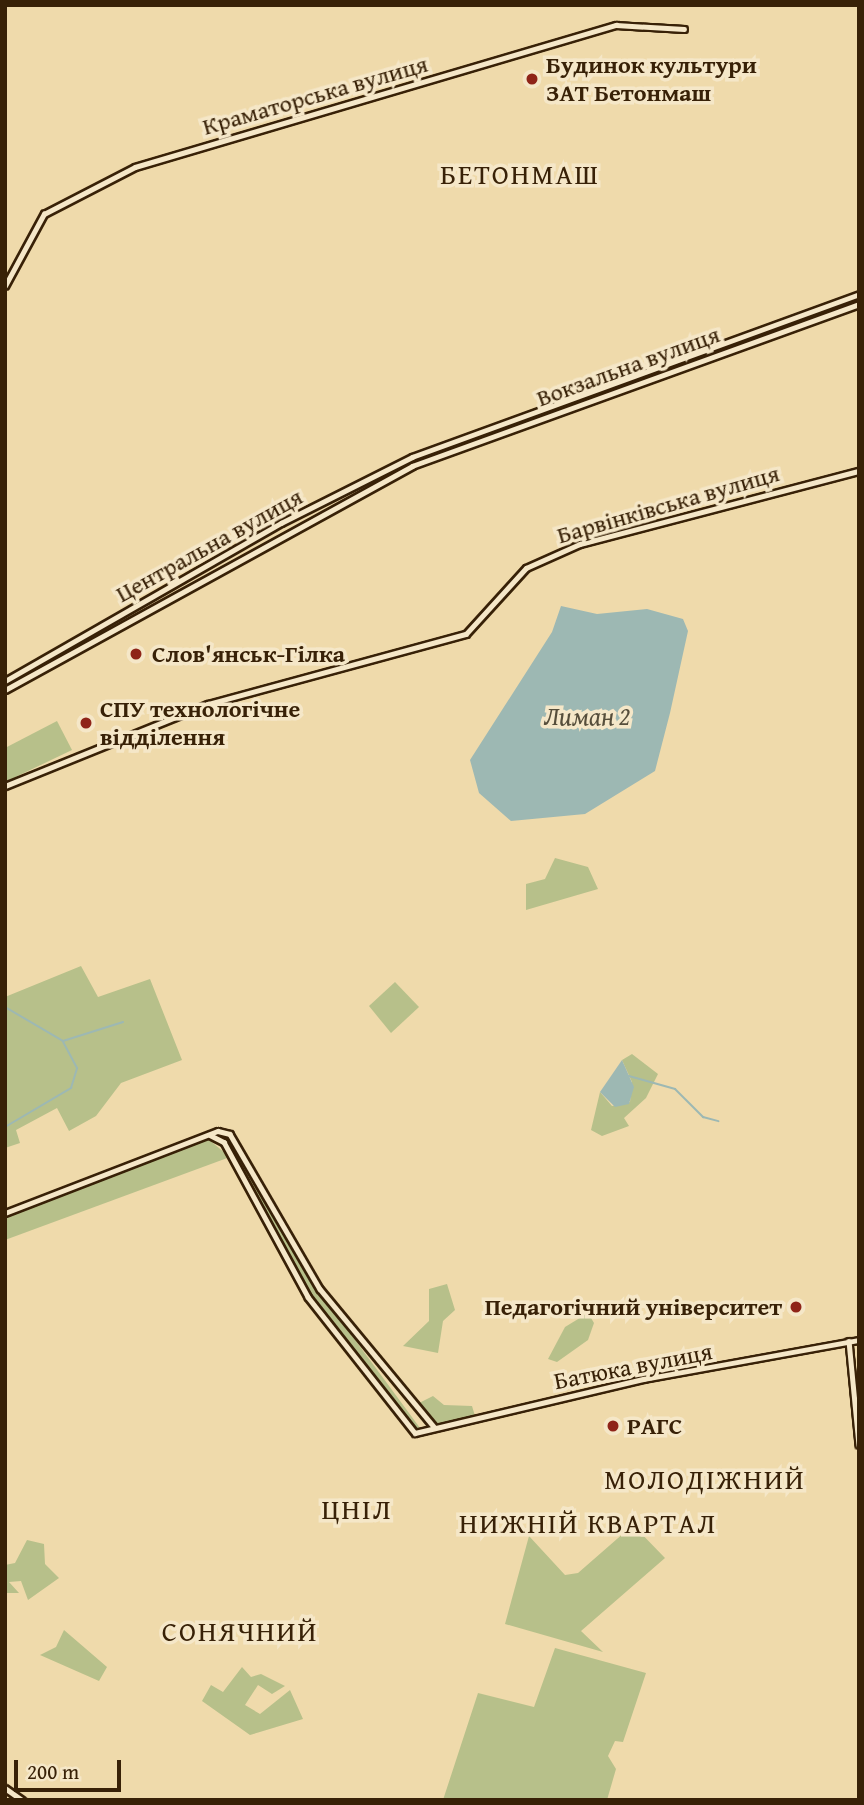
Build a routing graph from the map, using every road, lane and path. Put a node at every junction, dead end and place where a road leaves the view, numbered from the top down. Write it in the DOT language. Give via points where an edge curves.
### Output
graph roads {
  1 [pos="684,29"];
  2 [pos="5,286"];
  3 [pos="859,294"];
  4 [pos="859,304"];
  5 [pos="435,449"];
  6 [pos="412,466"];
  7 [pos="859,471"];
  8 [pos="5,681"];
  9 [pos="5,690"];
  10 [pos="5,786"];
  11 [pos="210,1135"];
  12 [pos="5,1213"];
  13 [pos="859,1340"];
  14 [pos="849,1341"];
  15 [pos="435,1428"];
  16 [pos="859,1445"];
  17 [pos="5,1788"];
  18 [pos="22,1800"];
  1 -- 2 [label="street, Краматорська вулиця" via="617,25 135,167 44,214"];
  3 -- 5 [label="street, Вокзальна вулиця"];
  4 -- 6 [label="street, Вокзальна вулиця"];
  5 -- 8 [label="street, Центральна вулиця" via="291,518"];
  6 -- 9 [label="street, Центральна вулиця"];
  7 -- 10 [label="street, Барвінківська вулиця" via="646,525 540,560 475,630 208,704"];
  11 -- 12 [label="street"];
  11 -- 15 [label="street" via="218,1131 233,1137 320,1289 411,1407"];
  11 -- 15 [label="street, Батюка вулиця" via="225,1144 308,1297 415,1433"];
  13 -- 14 [label="street, Батюка вулиця"];
  14 -- 15 [label="street, Батюка вулиця"];
  14 -- 16 [label="street"];
  17 -- 18 [label="street"];
}
